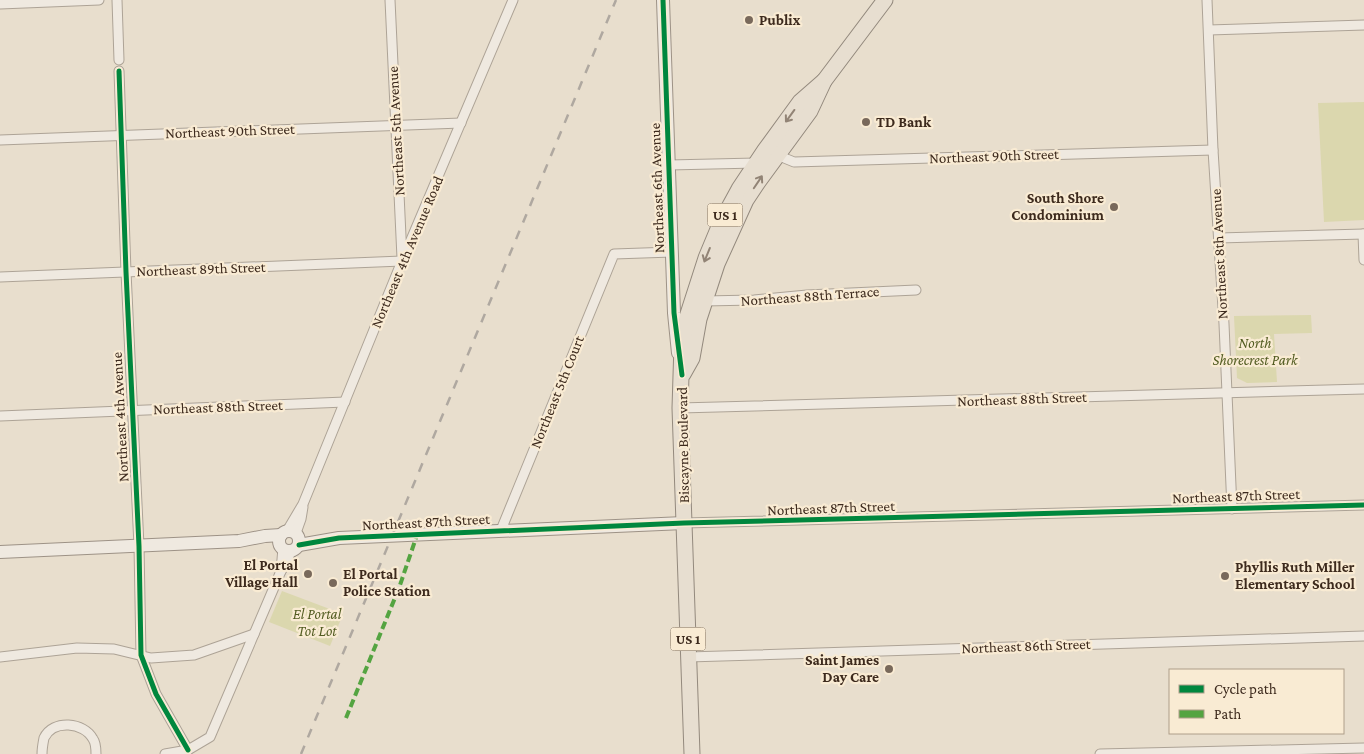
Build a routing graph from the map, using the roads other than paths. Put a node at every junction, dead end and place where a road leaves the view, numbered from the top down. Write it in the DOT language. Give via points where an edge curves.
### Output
graph roads {
  1 [pos="99,0"];
  2 [pos="117,0"];
  3 [pos="390,0"];
  4 [pos="512,0"];
  5 [pos="663,0"];
  6 [pos="885,0"];
  7 [pos="1207,0"];
  8 [pos="0,4"];
  9 [pos="1364,25"];
  10 [pos="1209,30"];
  11 [pos="119,60"];
  12 [pos="119,71"];
  13 [pos="824,81"];
  14 [pos="461,123"];
  15 [pos="395,125"];
  16 [pos="121,135"];
  17 [pos="0,140"];
  18 [pos="1213,150"];
  19 [pos="777,155"];
  20 [pos="756,163"];
  21 [pos="670,166"];
  22 [pos="1363,234"];
  23 [pos="1219,238"];
  24 [pos="672,252"];
  25 [pos="1364,260"];
  26 [pos="402,261"];
  27 [pos="126,272"];
  28 [pos="0,277"];
  29 [pos="916,290"];
  30 [pos="704,301"];
  31 [pos="682,375"];
  32 [pos="1364,389"];
  33 [pos="1227,393"];
  34 [pos="346,402"];
  35 [pos="680,408"];
  36 [pos="133,411"];
  37 [pos="0,416"];
  38 [pos="1364,505"];
  39 [pos="1232,509"];
  40 [pos="684,524"];
  41 [pos="501,530"];
  42 [pos="289,540"];
  43 [pos="139,546"];
  44 [pos="0,552"];
  45 [pos="254,634"];
  46 [pos="1364,636"];
  47 [pos="141,655"];
  48 [pos="0,657"];
  49 [pos="688,657"];
  50 [pos="1364,748"];
  51 [pos="188,750"];
  52 [pos="42,754"];
  53 [pos="96,754"];
  54 [pos="165,754"];
  55 [pos="692,754"];
  56 [pos="1100,754"];
  1 -- 8 [label="street"];
  2 -- 11 [label="street"];
  3 -- 15 [label="street, Northeast 5th Avenue"];
  4 -- 14 [label="street, Northeast 4th Avenue Road"];
  5 -- 21 [label="street, Northeast 6th Avenue"];
  6 -- 13 [label="main road, Biscayne Boulevard / US 1"];
  7 -- 10 [label="street, Northeast 8th Avenue"];
  9 -- 10 [label="street"];
  10 -- 18 [label="street, Northeast 8th Avenue"];
  12 -- 16 [label="street, Northeast 4th Avenue"];
  13 -- 19 [label="main road, Biscayne Boulevard / US 1" via="810,111"];
  13 -- 20 [label="main road, Biscayne Boulevard / US 1, one-way" via="800,102"];
  14 -- 15 [label="street, Northeast 90th Street"];
  14 -- 26 [label="street, Northeast 4th Avenue Road"];
  15 -- 16 [label="street, Northeast 90th Street"];
  15 -- 26 [label="street, Northeast 5th Avenue"];
  16 -- 17 [label="street, Northeast 90th Street"];
  16 -- 27 [label="street, Northeast 4th Avenue"];
  18 -- 19 [label="street, Northeast 90th Street" via="794,162"];
  18 -- 23 [label="street, Northeast 8th Avenue"];
  30 -- 19 [label="main road, Biscayne Boulevard / US 1, one-way" via="734,224"];
  20 -- 21 [label="street"];
  20 -- 31 [label="main road, Biscayne Boulevard / US 1, one-way" via="721,222 698,278 682,344"];
  21 -- 24 [label="street, Northeast 6th Avenue"];
  22 -- 23 [label="street"];
  22 -- 25 [label="street"];
  23 -- 33 [label="street, Northeast 8th Avenue"];
  24 -- 31 [label="street, Northeast 6th Avenue" via="674,313"];
  24 -- 41 [label="street, Northeast 5th Court" via="614,254"];
  26 -- 27 [label="street, Northeast 89th Street"];
  26 -- 34 [label="street, Northeast 4th Avenue Road"];
  27 -- 28 [label="street, Northeast 89th Street"];
  27 -- 36 [label="street, Northeast 4th Avenue"];
  29 -- 30 [label="street, Northeast 88th Terrace"];
  30 -- 31 [label="main road, Biscayne Boulevard / US 1" via="692,358"];
  31 -- 35 [label="main road, Biscayne Boulevard / US 1"];
  32 -- 33 [label="street, Northeast 88th Street"];
  33 -- 35 [label="street, Northeast 88th Street"];
  33 -- 39 [label="street, Northeast 8th Avenue"];
  34 -- 36 [label="street, Northeast 88th Street"];
  34 -- 42 [label="street, Northeast 4th Avenue Road" via="303,504 301,519"];
  35 -- 40 [label="main road, Biscayne Boulevard / US 1"];
  36 -- 37 [label="street, Northeast 88th Street"];
  36 -- 43 [label="street, Northeast 4th Avenue"];
  38 -- 39 [label="street, Northeast 87th Street"];
  39 -- 40 [label="street, Northeast 87th Street"];
  40 -- 41 [label="street, Northeast 87th Street"];
  40 -- 49 [label="main road, Biscayne Boulevard / US 1"];
  41 -- 42 [label="street, Northeast 87th Street"];
  42 -- 43 [label="street, Northeast 87th Street"];
  42 -- 45 [label="street, Northeast 4th Avenue Road" via="281,571"];
  43 -- 44 [label="street, Northeast 87th Street"];
  43 -- 47 [label="street, Northeast 4th Avenue"];
  45 -- 47 [label="street" via="194,655 151,658"];
  45 -- 51 [label="street, Northeast 4th Avenue Road" via="210,737"];
  46 -- 49 [label="street, Northeast 86th Street"];
  47 -- 48 [label="street" via="114,649 77,648"];
  47 -- 51 [label="street, Northeast 4th Avenue" via="156,694"];
  49 -- 55 [label="main road, Biscayne Boulevard / US 1"];
  50 -- 56 [label="street"];
  51 -- 54 [label="street"];
  52 -- 53 [label="street" via="45,737 55,728 68,724 88,731 95,740"];
}
